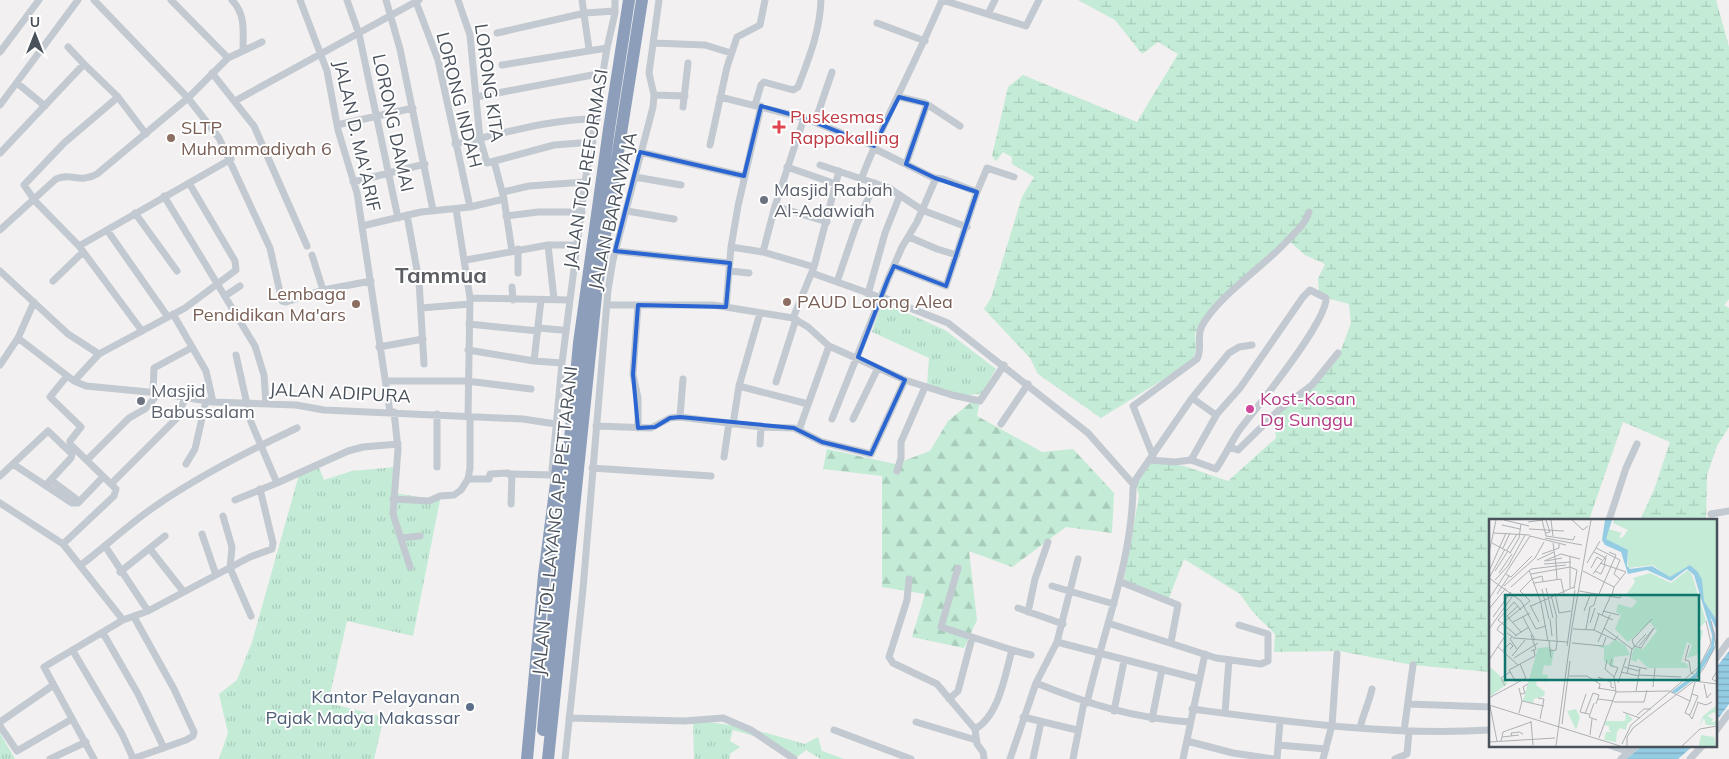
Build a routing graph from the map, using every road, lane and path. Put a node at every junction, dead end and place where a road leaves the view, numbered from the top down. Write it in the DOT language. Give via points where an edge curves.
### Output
graph roads {
  1 [pos="39,0"];
  2 [pos="78,0"];
  3 [pos="94,0"];
  4 [pos="171,0"];
  5 [pos="232,0"];
  6 [pos="300,0"];
  7 [pos="347,0"];
  8 [pos="386,0"];
  9 [pos="458,0"];
  10 [pos="582,0"];
  11 [pos="615,0"];
  12 [pos="630,0"];
  13 [pos="642,0"];
  14 [pos="659,0"];
  15 [pos="766,0"];
  16 [pos="821,0"];
  17 [pos="942,0"];
  18 [pos="995,0"];
  19 [pos="1039,0"];
  20 [pos="417,1"];
  21 [pos="952,1"];
  22 [pos="105,3"];
  23 [pos="615,11"];
  24 [pos="585,14"];
  25 [pos="988,14"];
  26 [pos="391,17"];
  27 [pos="878,23"];
  28 [pos="497,33"];
  29 [pos="359,34"];
  30 [pos="925,41"];
  31 [pos="262,42"];
  32 [pos="653,43"];
  33 [pos="68,47"];
  34 [pos="607,48"];
  35 [pos="589,49"];
  36 [pos="243,51"];
  37 [pos="0,52"];
  38 [pos="731,53"];
  39 [pos="322,54"];
  40 [pos="228,58"];
  41 [pos="688,63"];
  42 [pos="84,64"];
  43 [pos="502,64"];
  44 [pos="832,72"];
  45 [pos="212,73"];
  46 [pos="603,73"];
  47 [pos="17,83"];
  48 [pos="654,95"];
  49 [pos="685,96"];
  50 [pos="118,97"];
  51 [pos="476,97"];
  52 [pos="720,97"];
  53 [pos="898,97"];
  54 [pos="188,98"];
  55 [pos="234,101"];
  56 [pos="926,104"];
  57 [pos="0,105"];
  58 [pos="45,106"];
  59 [pos="758,106"];
  60 [pos="683,107"];
  61 [pos="413,108"];
  62 [pos="376,116"];
  63 [pos="597,118"];
  64 [pos="804,118"];
  65 [pos="815,122"];
  66 [pos="337,125"];
  67 [pos="960,126"];
  68 [pos="146,134"];
  69 [pos="480,139"];
  70 [pos="593,142"];
  71 [pos="455,144"];
  72 [pos="710,146"];
  73 [pos="873,147"];
  74 [pos="640,152"];
  75 [pos="0,154"];
  76 [pos="231,159"];
  77 [pos="494,161"];
  78 [pos="425,164"];
  79 [pos="906,164"];
  80 [pos="820,165"];
  81 [pos="787,168"];
  82 [pos="839,171"];
  83 [pos="388,172"];
  84 [pos="744,176"];
  85 [pos="635,177"];
  86 [pos="862,177"];
  87 [pos="1014,177"];
  88 [pos="936,178"];
  89 [pos="353,182"];
  90 [pos="586,182"];
  91 [pos="189,183"];
  92 [pos="875,183"];
  93 [pos="681,184"];
  94 [pos="836,184"];
  95 [pos="977,192"];
  96 [pos="504,195"];
  97 [pos="900,195"];
  98 [pos="164,196"];
  99 [pos="35,201"];
  100 [pos="775,206"];
  101 [pos="470,207"];
  102 [pos="456,209"];
  103 [pos="433,210"];
  104 [pos="922,210"];
  105 [pos="627,211"];
  106 [pos="582,212"];
  107 [pos="1309,212"];
  108 [pos="135,213"];
  109 [pos="407,215"];
  110 [pos="506,216"];
  111 [pos="398,218"];
  112 [pos="674,218"];
  113 [pos="827,222"];
  114 [pos="362,226"];
  115 [pos="966,227"];
  116 [pos="0,230"];
  117 [pos="107,230"];
  118 [pos="909,236"];
  119 [pos="548,245"];
  120 [pos="577,245"];
  121 [pos="307,246"];
  122 [pos="731,247"];
  123 [pos="81,249"];
  124 [pos="515,250"];
  125 [pos="616,251"];
  126 [pos="763,252"];
  127 [pos="312,255"];
  128 [pos="957,255"];
  129 [pos="466,260"];
  130 [pos="894,266"];
  131 [pos="730,267"];
  132 [pos="813,270"];
  133 [pos="0,271"];
  134 [pos="177,271"];
  135 [pos="518,273"];
  136 [pos="749,273"];
  137 [pos="587,274"];
  138 [pos="53,281"];
  139 [pos="370,281"];
  140 [pos="837,282"];
  141 [pos="217,284"];
  142 [pos="240,286"];
  143 [pos="597,286"];
  144 [pos="512,287"];
  145 [pos="323,290"];
  146 [pos="868,294"];
  147 [pos="225,296"];
  148 [pos="882,297"];
  149 [pos="554,299"];
  150 [pos="513,300"];
  151 [pos="541,300"];
  152 [pos="570,300"];
  153 [pos="470,301"];
  154 [pos="34,302"];
  155 [pos="607,305"];
  156 [pos="638,305"];
  157 [pos="726,307"];
  158 [pos="421,308"];
  159 [pos="760,313"];
  160 [pos="171,316"];
  161 [pos="795,318"];
  162 [pos="469,324"];
  163 [pos="538,329"];
  164 [pos="561,330"];
  165 [pos="142,331"];
  166 [pos="18,338"];
  167 [pos="422,339"];
  168 [pos="579,343"];
  169 [pos="1252,345"];
  170 [pos="829,346"];
  171 [pos="379,347"];
  172 [pos="191,348"];
  173 [pos="468,350"];
  174 [pos="1338,353"];
  175 [pos="99,354"];
  176 [pos="236,355"];
  177 [pos="858,358"];
  178 [pos="534,361"];
  179 [pos="562,363"];
  180 [pos="424,364"];
  181 [pos="0,365"];
  182 [pos="1004,365"];
  183 [pos="878,368"];
  184 [pos="589,369"];
  185 [pos="67,376"];
  186 [pos="684,380"];
  187 [pos="905,380"];
  188 [pos="74,381"];
  189 [pos="386,381"];
  190 [pos="467,381"];
  191 [pos="776,382"];
  192 [pos="1028,384"];
  193 [pos="739,386"];
  194 [pos="925,387"];
  195 [pos="531,389"];
  196 [pos="156,393"];
  197 [pos="186,398"];
  198 [pos="1192,398"];
  199 [pos="210,402"];
  200 [pos="246,403"];
  201 [pos="266,404"];
  202 [pos="808,404"];
  203 [pos="392,412"];
  204 [pos="437,414"];
  205 [pos="1216,415"];
  206 [pos="680,416"];
  207 [pos="469,417"];
  208 [pos="832,418"];
  209 [pos="853,419"];
  210 [pos="731,423"];
  211 [pos="556,424"];
  212 [pos="1001,424"];
  213 [pos="596,426"];
  214 [pos="761,427"];
  215 [pos="297,428"];
  216 [pos="638,428"];
  217 [pos="799,430"];
  218 [pos="398,444"];
  219 [pos="760,444"];
  220 [pos="1637,444"];
  221 [pos="260,445"];
  222 [pos="1230,447"];
  223 [pos="724,457"];
  224 [pos="87,460"];
  225 [pos="1191,460"];
  226 [pos="1149,461"];
  227 [pos="13,464"];
  228 [pos="186,464"];
  229 [pos="437,467"];
  230 [pos="592,468"];
  231 [pos="897,471"];
  232 [pos="552,474"];
  233 [pos="0,476"];
  234 [pos="511,476"];
  235 [pos="711,476"];
  236 [pos="103,477"];
  237 [pos="468,479"];
  238 [pos="49,482"];
  239 [pos="277,483"];
  240 [pos="111,484"];
  241 [pos="1134,485"];
  242 [pos="260,489"];
  243 [pos="393,499"];
  244 [pos="235,500"];
  245 [pos="0,503"];
  246 [pos="511,504"];
  247 [pos="1729,511"];
  248 [pos="1711,514"];
  249 [pos="223,516"];
  250 [pos="1609,519"];
  251 [pos="202,534"];
  252 [pos="165,536"];
  253 [pos="420,536"];
  254 [pos="401,538"];
  255 [pos="1048,542"];
  256 [pos="63,544"];
  257 [pos="105,546"];
  258 [pos="150,549"];
  259 [pos="1078,559"];
  260 [pos="81,565"];
  261 [pos="410,566"];
  262 [pos="230,568"];
  263 [pos="958,568"];
  264 [pos="120,572"];
  265 [pos="216,575"];
  266 [pos="544,575"];
  267 [pos="910,579"];
  268 [pos="1121,582"];
  269 [pos="1052,586"];
  270 [pos="1069,590"];
  271 [pos="183,591"];
  272 [pos="1114,604"];
  273 [pos="1018,608"];
  274 [pos="148,611"];
  275 [pos="1028,612"];
  276 [pos="251,616"];
  277 [pos="134,617"];
  278 [pos="123,620"];
  279 [pos="1108,623"];
  280 [pos="1062,624"];
  281 [pos="1239,625"];
  282 [pos="103,633"];
  283 [pos="972,638"];
  284 [pos="1729,641"];
  285 [pos="1057,642"];
  286 [pos="1172,642"];
  287 [pos="1012,650"];
  288 [pos="73,651"];
  289 [pos="1099,653"];
  290 [pos="1205,654"];
  291 [pos="1337,654"];
  292 [pos="1031,655"];
  293 [pos="1716,659"];
  294 [pos="1229,660"];
  295 [pos="1124,661"];
  296 [pos="1413,665"];
  297 [pos="1162,669"];
  298 [pos="1198,679"];
  299 [pos="1036,682"];
  300 [pos="52,686"];
  301 [pos="1372,689"];
  302 [pos="949,700"];
  303 [pos="1086,703"];
  304 [pos="1408,704"];
  305 [pos="1489,707"];
  306 [pos="1192,709"];
  307 [pos="1114,711"];
  308 [pos="1729,713"];
  309 [pos="1224,714"];
  310 [pos="1023,717"];
  311 [pos="569,718"];
  312 [pos="72,719"];
  313 [pos="1152,719"];
  314 [pos="1280,721"];
  315 [pos="0,722"];
  316 [pos="916,722"];
  317 [pos="1041,722"];
  318 [pos="1190,722"];
  319 [pos="1332,725"];
  320 [pos="0,726"];
  321 [pos="1360,728"];
  322 [pos="975,729"];
  323 [pos="834,730"];
  324 [pos="1077,730"];
  325 [pos="1489,730"];
  326 [pos="1716,731"];
  327 [pos="1406,732"];
  328 [pos="976,740"];
  329 [pos="1187,741"];
  330 [pos="86,742"];
  331 [pos="1278,745"];
  332 [pos="1612,746"];
  333 [pos="1636,746"];
  334 [pos="1702,746"];
  335 [pos="164,748"];
  336 [pos="1326,750"];
  337 [pos="1629,752"];
  338 [pos="144,757"];
  339 [pos="50,759"];
  340 [pos="94,759"];
  341 [pos="133,759"];
  342 [pos="526,759"];
  343 [pos="540,759"];
  344 [pos="548,759"];
  345 [pos="556,759"];
  346 [pos="565,759"];
  347 [pos="794,759"];
  348 [pos="911,759"];
  349 [pos="984,759"];
  350 [pos="1010,759"];
  351 [pos="1033,759"];
  352 [pos="1073,759"];
  353 [pos="1183,759"];
  354 [pos="1273,759"];
  355 [pos="1277,759"];
  356 [pos="1323,759"];
  357 [pos="1395,759"];
  358 [pos="1621,759"];
  359 [pos="1690,759"];
  1 -- 37 [label="street"];
  2 -- 47 [label="street"];
  3 -- 22 [label="street"];
  4 -- 40 [label="street"];
  5 -- 36 [label="street" via="242,17"];
  6 -- 39 [label="street, JALAN D. MA'ARIF"];
  7 -- 29 [label="street, LORONG DAMAI"];
  8 -- 26 [label="street"];
  9 -- 51 [label="street, LORONG KITA" via="470,36"];
  10 -- 24 [label="street"];
  11 -- 23 [label="street"];
  12 -- 137 [label="highway, JALAN TOL REFORMASI"];
  13 -- 143 [label="highway, JALAN TOL REFORMASI"];
  14 -- 32 [label="street, JALAN BARAWAJA"];
  15 -- 38 [label="street" via="760,25 737,37"];
  16 -- 59 [label="street" via="816,39 798,87 793,90 764,82"];
  17 -- 21 [label="street"];
  17 -- 30 [label="street"];
  18 -- 25 [label="street"];
  19 -- 25 [label="street" via="1026,26"];
  20 -- 26 [label="street"];
  20 -- 71 [label="street, LORONG INDAH" via="438,60"];
  21 -- 25 [label="street"];
  22 -- 54 [label="street"];
  23 -- 24 [label="street"];
  23 -- 34 [label="street"];
  24 -- 28 [label="street"];
  24 -- 35 [label="street"];
  26 -- 29 [label="street"];
  26 -- 61 [label="street"];
  27 -- 30 [label="street"];
  29 -- 39 [label="street"];
  29 -- 62 [label="street, LORONG DAMAI"];
  30 -- 53 [label="street"];
  31 -- 36 [label="street"];
  32 -- 38 [label="street" via="705,45"];
  32 -- 48 [label="street, JALAN BARAWAJA" via="649,73"];
  33 -- 42 [label="street"];
  34 -- 35 [label="street"];
  34 -- 46 [label="street"];
  35 -- 43 [label="street"];
  36 -- 40 [label="street"];
  38 -- 52 [label="street"];
  39 -- 55 [label="street"];
  39 -- 66 [label="street, JALAN D. MA'ARIF"];
  40 -- 45 [label="street"];
  41 -- 49 [label="street"];
  42 -- 50 [label="street"];
  42 -- 58 [label="street"];
  44 -- 65 [label="street"];
  45 -- 54 [label="street"];
  45 -- 55 [label="street"];
  46 -- 51 [label="street"];
  46 -- 63 [label="street"];
  47 -- 57 [label="street"];
  47 -- 58 [label="street"];
  48 -- 49 [label="street"];
  48 -- 74 [label="street, JALAN BARAWAJA"];
  49 -- 60 [label="street"];
  50 -- 68 [label="street"];
  50 -- 99 [label="street" via="64,142 25,183"];
  51 -- 69 [label="street, LORONG KITA"];
  52 -- 59 [label="street"];
  52 -- 72 [label="street"];
  53 -- 56 [label="street"];
  53 -- 73 [label="street"];
  54 -- 68 [label="street"];
  54 -- 76 [label="street" via="206,118"];
  55 -- 121 [label="street" via="260,136"];
  56 -- 67 [label="street"];
  56 -- 79 [label="street"];
  58 -- 75 [label="street"];
  59 -- 64 [label="street"];
  59 -- 84 [label="street"];
  61 -- 62 [label="street"];
  61 -- 78 [label="street"];
  62 -- 66 [label="street"];
  62 -- 83 [label="street, LORONG DAMAI"];
  63 -- 69 [label="street" via="543,124"];
  63 -- 70 [label="street"];
  64 -- 65 [label="street"];
  64 -- 81 [label="street"];
  65 -- 73 [label="street"];
  66 -- 89 [label="street, JALAN D. MA'ARIF"];
  68 -- 99 [label="street" via="97,174 85,179 60,178"];
  69 -- 71 [label="street"];
  69 -- 77 [label="street, LORONG KITA" via="487,162"];
  70 -- 77 [label="street" via="554,145"];
  70 -- 90 [label="street"];
  71 -- 101 [label="street, LORONG INDAH"];
  73 -- 79 [label="street"];
  73 -- 86 [label="street"];
  74 -- 84 [label="street"];
  74 -- 85 [label="street, JALAN BARAWAJA"];
  76 -- 91 [label="street"];
  76 -- 145 [label="street" via="270,248 283,302"];
  77 -- 96 [label="street"];
  78 -- 83 [label="street"];
  78 -- 103 [label="street"];
  79 -- 88 [label="street"];
  80 -- 82 [label="street"];
  81 -- 94 [label="street"];
  81 -- 100 [label="street"];
  82 -- 86 [label="street"];
  82 -- 94 [label="street"];
  83 -- 89 [label="street"];
  83 -- 111 [label="street, LORONG DAMAI"];
  84 -- 122 [label="street"];
  85 -- 93 [label="street"];
  85 -- 105 [label="street, JALAN BARAWAJA"];
  86 -- 92 [label="street"];
  87 -- 95 [label="street" via="988,168"];
  88 -- 95 [label="street"];
  88 -- 104 [label="street"];
  89 -- 114 [label="street, JALAN D. MA'ARIF"];
  90 -- 96 [label="street" via="529,186"];
  90 -- 106 [label="street"];
  91 -- 98 [label="street"];
  91 -- 141 [label="street" via="236,264 236,270"];
  92 -- 97 [label="street"];
  92 -- 140 [label="street"];
  94 -- 113 [label="street"];
  95 -- 115 [label="street"];
  96 -- 101 [label="street"];
  96 -- 110 [label="street"];
  97 -- 104 [label="street"];
  97 -- 146 [label="street" via="885,233"];
  98 -- 108 [label="street"];
  98 -- 141 [label="street"];
  99 -- 116 [label="street"];
  99 -- 123 [label="street"];
  100 -- 113 [label="street"];
  100 -- 126 [label="street"];
  101 -- 102 [label="street"];
  102 -- 103 [label="street"];
  102 -- 129 [label="street"];
  103 -- 109 [label="street"];
  104 -- 115 [label="street"];
  104 -- 118 [label="street"];
  105 -- 112 [label="street"];
  105 -- 125 [label="street, JALAN BARAWAJA"];
  106 -- 110 [label="street"];
  106 -- 120 [label="street"];
  107 -- 226 [label="street" via="1304,223 1276,253 1250,273 1203,324 1197,359 1133,407"];
  108 -- 117 [label="street"];
  108 -- 134 [label="street"];
  109 -- 111 [label="street"];
  109 -- 158 [label="street"];
  110 -- 124 [label="street"];
  111 -- 114 [label="street"];
  113 -- 132 [label="street"];
  114 -- 139 [label="street, JALAN D. MA'ARIF"];
  115 -- 128 [label="street"];
  117 -- 123 [label="street"];
  117 -- 160 [label="street"];
  118 -- 128 [label="street" via="937,250"];
  118 -- 130 [label="street"];
  119 -- 120 [label="street"];
  119 -- 124 [label="street"];
  119 -- 149 [label="street"];
  120 -- 152 [label="street"];
  122 -- 126 [label="street"];
  122 -- 131 [label="street"];
  123 -- 138 [label="street"];
  123 -- 165 [label="street"];
  124 -- 129 [label="street"];
  124 -- 135 [label="street"];
  125 -- 131 [label="street"];
  125 -- 155 [label="street, JALAN BARAWAJA"];
  126 -- 132 [label="street"];
  127 -- 145 [label="street"];
  128 -- 130 [label="street" via="945,286"];
  129 -- 153 [label="street"];
  130 -- 148 [label="street"];
  131 -- 136 [label="street"];
  131 -- 157 [label="street"];
  132 -- 140 [label="street"];
  132 -- 161 [label="street"];
  133 -- 154 [label="street"];
  137 -- 168 [label="highway, JALAN TOL REFORMASI"];
  137 -- 266 [label="highway" via="573,348"];
  139 -- 145 [label="street"];
  139 -- 171 [label="street, JALAN D. MA'ARIF"];
  140 -- 146 [label="street"];
  141 -- 147 [label="street"];
  141 -- 160 [label="street"];
  142 -- 147 [label="street"];
  143 -- 184 [label="highway, JALAN TOL LAYANG A.P. PETTARANI"];
  144 -- 150 [label="street"];
  146 -- 148 [label="street"];
  147 -- 201 [label="street" via="258,352"];
  148 -- 177 [label="street"];
  148 -- 182 [label="street" via="948,323"];
  149 -- 151 [label="street"];
  149 -- 152 [label="street"];
  150 -- 151 [label="street"];
  150 -- 153 [label="street"];
  151 -- 163 [label="street"];
  152 -- 179 [label="street"];
  153 -- 158 [label="street"];
  153 -- 162 [label="street"];
  154 -- 166 [label="street"];
  154 -- 175 [label="street" via="68,334"];
  155 -- 156 [label="street"];
  155 -- 213 [label="street, JALAN BARAWAJA"];
  156 -- 157 [label="street"];
  156 -- 216 [label="street" via="633,374 638,398"];
  157 -- 159 [label="street"];
  158 -- 167 [label="street"];
  159 -- 161 [label="street"];
  159 -- 193 [label="street"];
  160 -- 165 [label="street"];
  160 -- 172 [label="street"];
  161 -- 170 [label="street"];
  161 -- 191 [label="street"];
  162 -- 163 [label="street"];
  162 -- 173 [label="street"];
  163 -- 164 [label="street"];
  163 -- 178 [label="street"];
  165 -- 175 [label="street"];
  166 -- 181 [label="street"];
  166 -- 185 [label="street, JALAN ADIPURA"];
  167 -- 171 [label="street"];
  167 -- 180 [label="street"];
  168 -- 343 [label="highway, JALAN TOL LAYANG A.P. PETTARANI"];
  169 -- 198 [label="street" via="1229,353"];
  170 -- 177 [label="street"];
  170 -- 202 [label="street"];
  171 -- 189 [label="street, JALAN D. MA'ARIF"];
  172 -- 196 [label="street" via="154,368"];
  172 -- 199 [label="street" via="206,371"];
  173 -- 178 [label="street"];
  173 -- 190 [label="street"];
  174 -- 222 [label="street" via="1312,385 1280,409 1237,451"];
  175 -- 188 [label="street"];
  176 -- 200 [label="street"];
  177 -- 183 [label="street"];
  177 -- 208 [label="street"];
  178 -- 179 [label="street"];
  179 -- 211 [label="street"];
  182 -- 192 [label="street"];
  182 -- 194 [label="street" via="980,401"];
  183 -- 187 [label="street"];
  183 -- 209 [label="street"];
  184 -- 344 [label="highway, JALAN TOL LAYANG A.P. PETTARANI"];
  184 -- 345 [label="highway" via="580,521"];
  185 -- 188 [label="street, JALAN ADIPURA"];
  185 -- 224 [label="street" via="50,398 80,426 81,430 69,443"];
  186 -- 206 [label="street"];
  187 -- 194 [label="street"];
  187 -- 217 [label="street" via="870,454 822,442"];
  188 -- 196 [label="street, JALAN ADIPURA" via="86,386"];
  189 -- 190 [label="street"];
  189 -- 203 [label="street, JALAN D. MA'ARIF"];
  190 -- 195 [label="street"];
  190 -- 207 [label="street"];
  192 -- 212 [label="street"];
  192 -- 241 [label="street" via="1088,433"];
  193 -- 202 [label="street"];
  193 -- 210 [label="street"];
  194 -- 231 [label="street" via="901,442"];
  196 -- 197 [label="street, JALAN ADIPURA"];
  196 -- 224 [label="street" via="145,409 129,418"];
  197 -- 199 [label="street, JALAN ADIPURA"];
  197 -- 240 [label="street" via="172,423"];
  198 -- 205 [label="street"];
  198 -- 226 [label="street"];
  199 -- 200 [label="street, JALAN ADIPURA"];
  199 -- 228 [label="street" via="195,449"];
  200 -- 201 [label="street, JALAN ADIPURA"];
  200 -- 221 [label="street"];
  201 -- 203 [label="street, JALAN ADIPURA"];
  202 -- 217 [label="street"];
  203 -- 204 [label="street, JALAN ADIPURA"];
  203 -- 218 [label="street, JALAN D. MA'ARIF"];
  204 -- 207 [label="street, JALAN ADIPURA"];
  204 -- 229 [label="street"];
  205 -- 222 [label="street" via="1240,388 1309,290 1327,299 1322,317"];
  205 -- 225 [label="street"];
  206 -- 210 [label="street"];
  206 -- 216 [label="street" via="655,427"];
  207 -- 211 [label="street, JALAN ADIPURA"];
  207 -- 237 [label="street"];
  210 -- 214 [label="street"];
  210 -- 223 [label="street"];
  211 -- 232 [label="street"];
  213 -- 216 [label="street"];
  213 -- 230 [label="street, JALAN BARAWAJA"];
  214 -- 217 [label="street"];
  214 -- 219 [label="street"];
  215 -- 221 [label="street"];
  218 -- 239 [label="street" via="348,451"];
  218 -- 243 [label="street, JALAN D. MA'ARIF"];
  220 -- 250 [label="street"];
  221 -- 239 [label="street"];
  221 -- 257 [label="street" via="147,512"];
  222 -- 225 [label="street" via="1216,469"];
  224 -- 236 [label="street"];
  225 -- 226 [label="street"];
  226 -- 241 [label="street"];
  227 -- 233 [label="street"];
  227 -- 238 [label="street"];
  227 -- 238 [label="street" via="44,432 49,431 72,454"];
  230 -- 235 [label="street"];
  230 -- 311 [label="street, JALAN BARAWAJA"];
  232 -- 234 [label="street"];
  232 -- 266 [label="street"];
  234 -- 237 [label="street" via="493,473 489,479"];
  234 -- 246 [label="street"];
  236 -- 238 [label="street" via="79,501"];
  236 -- 240 [label="street"];
  237 -- 243 [label="street" via="454,495 429,501"];
  239 -- 242 [label="street"];
  240 -- 256 [label="street" via="116,493"];
  241 -- 268 [label="street"];
  242 -- 244 [label="street"];
  242 -- 262 [label="street" via="273,548"];
  243 -- 254 [label="street, JALAN D. MA'ARIF" via="394,520"];
  245 -- 256 [label="street"];
  247 -- 248 [label="street"];
  249 -- 262 [label="street" via="232,547"];
  251 -- 265 [label="street"];
  252 -- 258 [label="street"];
  253 -- 254 [label="street"];
  254 -- 261 [label="street, JALAN D. MA'ARIF"];
  255 -- 275 [label="street"];
  256 -- 260 [label="street"];
  257 -- 260 [label="street"];
  257 -- 264 [label="street"];
  258 -- 264 [label="street"];
  258 -- 271 [label="street"];
  259 -- 270 [label="street"];
  260 -- 278 [label="street"];
  262 -- 265 [label="street"];
  262 -- 276 [label="street"];
  263 -- 283 [label="street" via="941,627"];
  264 -- 274 [label="street"];
  265 -- 271 [label="street"];
  266 -- 342 [label="highway"];
  267 -- 302 [label="street" via="889,658 937,684"];
  268 -- 272 [label="street"];
  268 -- 286 [label="street" via="1178,605"];
  269 -- 270 [label="street"];
  270 -- 272 [label="street"];
  270 -- 280 [label="street"];
  271 -- 274 [label="street"];
  272 -- 279 [label="street"];
  273 -- 275 [label="street"];
  274 -- 277 [label="street"];
  275 -- 280 [label="street"];
  277 -- 278 [label="street"];
  277 -- 335 [label="street" via="194,730 193,736"];
  278 -- 282 [label="street"];
  279 -- 286 [label="street"];
  279 -- 289 [label="street"];
  280 -- 285 [label="street"];
  281 -- 294 [label="street" via="1268,634 1268,661 1261,664"];
  282 -- 288 [label="street"];
  282 -- 335 [label="street"];
  283 -- 287 [label="street"];
  283 -- 302 [label="street" via="958,691"];
  284 -- 293 [label="street"];
  285 -- 289 [label="street"];
  285 -- 299 [label="street"];
  286 -- 290 [label="street"];
  287 -- 292 [label="street"];
  287 -- 322 [label="street" via="993,713"];
  288 -- 300 [label="street" via="44,667"];
  288 -- 341 [label="street" via="122,734"];
  289 -- 295 [label="street"];
  289 -- 303 [label="street"];
  290 -- 294 [label="street"];
  290 -- 298 [label="street"];
  291 -- 319 [label="street"];
  294 -- 309 [label="street"];
  295 -- 297 [label="street"];
  295 -- 307 [label="street"];
  296 -- 304 [label="street"];
  297 -- 298 [label="street"];
  297 -- 313 [label="street"];
  298 -- 306 [label="street"];
  299 -- 303 [label="street"];
  299 -- 310 [label="street"];
  300 -- 312 [label="street"];
  300 -- 315 [label="street"];
  301 -- 321 [label="street"];
  302 -- 322 [label="street"];
  303 -- 307 [label="street"];
  303 -- 324 [label="street"];
  304 -- 305 [label="street"];
  304 -- 327 [label="street"];
  306 -- 309 [label="street"];
  306 -- 318 [label="street"];
  307 -- 313 [label="street"];
  308 -- 326 [label="street"];
  309 -- 314 [label="street"];
  310 -- 317 [label="street"];
  310 -- 350 [label="street"];
  311 -- 346 [label="street, JALAN BARAWAJA"];
  311 -- 347 [label="street" via="684,721 724,718 752,730"];
  312 -- 320 [label="street" via="18,750"];
  312 -- 330 [label="street"];
  313 -- 318 [label="street"];
  314 -- 319 [label="street"];
  314 -- 331 [label="street"];
  316 -- 328 [label="street"];
  317 -- 324 [label="street"];
  317 -- 351 [label="street"];
  318 -- 329 [label="street"];
  319 -- 321 [label="street"];
  319 -- 336 [label="street"];
  321 -- 327 [label="street"];
  322 -- 328 [label="street"];
  323 -- 348 [label="street"];
  324 -- 352 [label="street"];
  325 -- 327 [label="street"];
  327 -- 357 [label="street" via="1407,754"];
  328 -- 349 [label="street"];
  329 -- 353 [label="street"];
  329 -- 354 [label="street"];
  330 -- 339 [label="street"];
  330 -- 340 [label="street"];
  331 -- 336 [label="street"];
  331 -- 355 [label="street"];
  332 -- 337 [label="street"];
  333 -- 337 [label="street"];
  334 -- 359 [label="street"];
  335 -- 338 [label="street"];
  336 -- 356 [label="street"];
  337 -- 358 [label="street"];
  338 -- 341 [label="street"];
}
